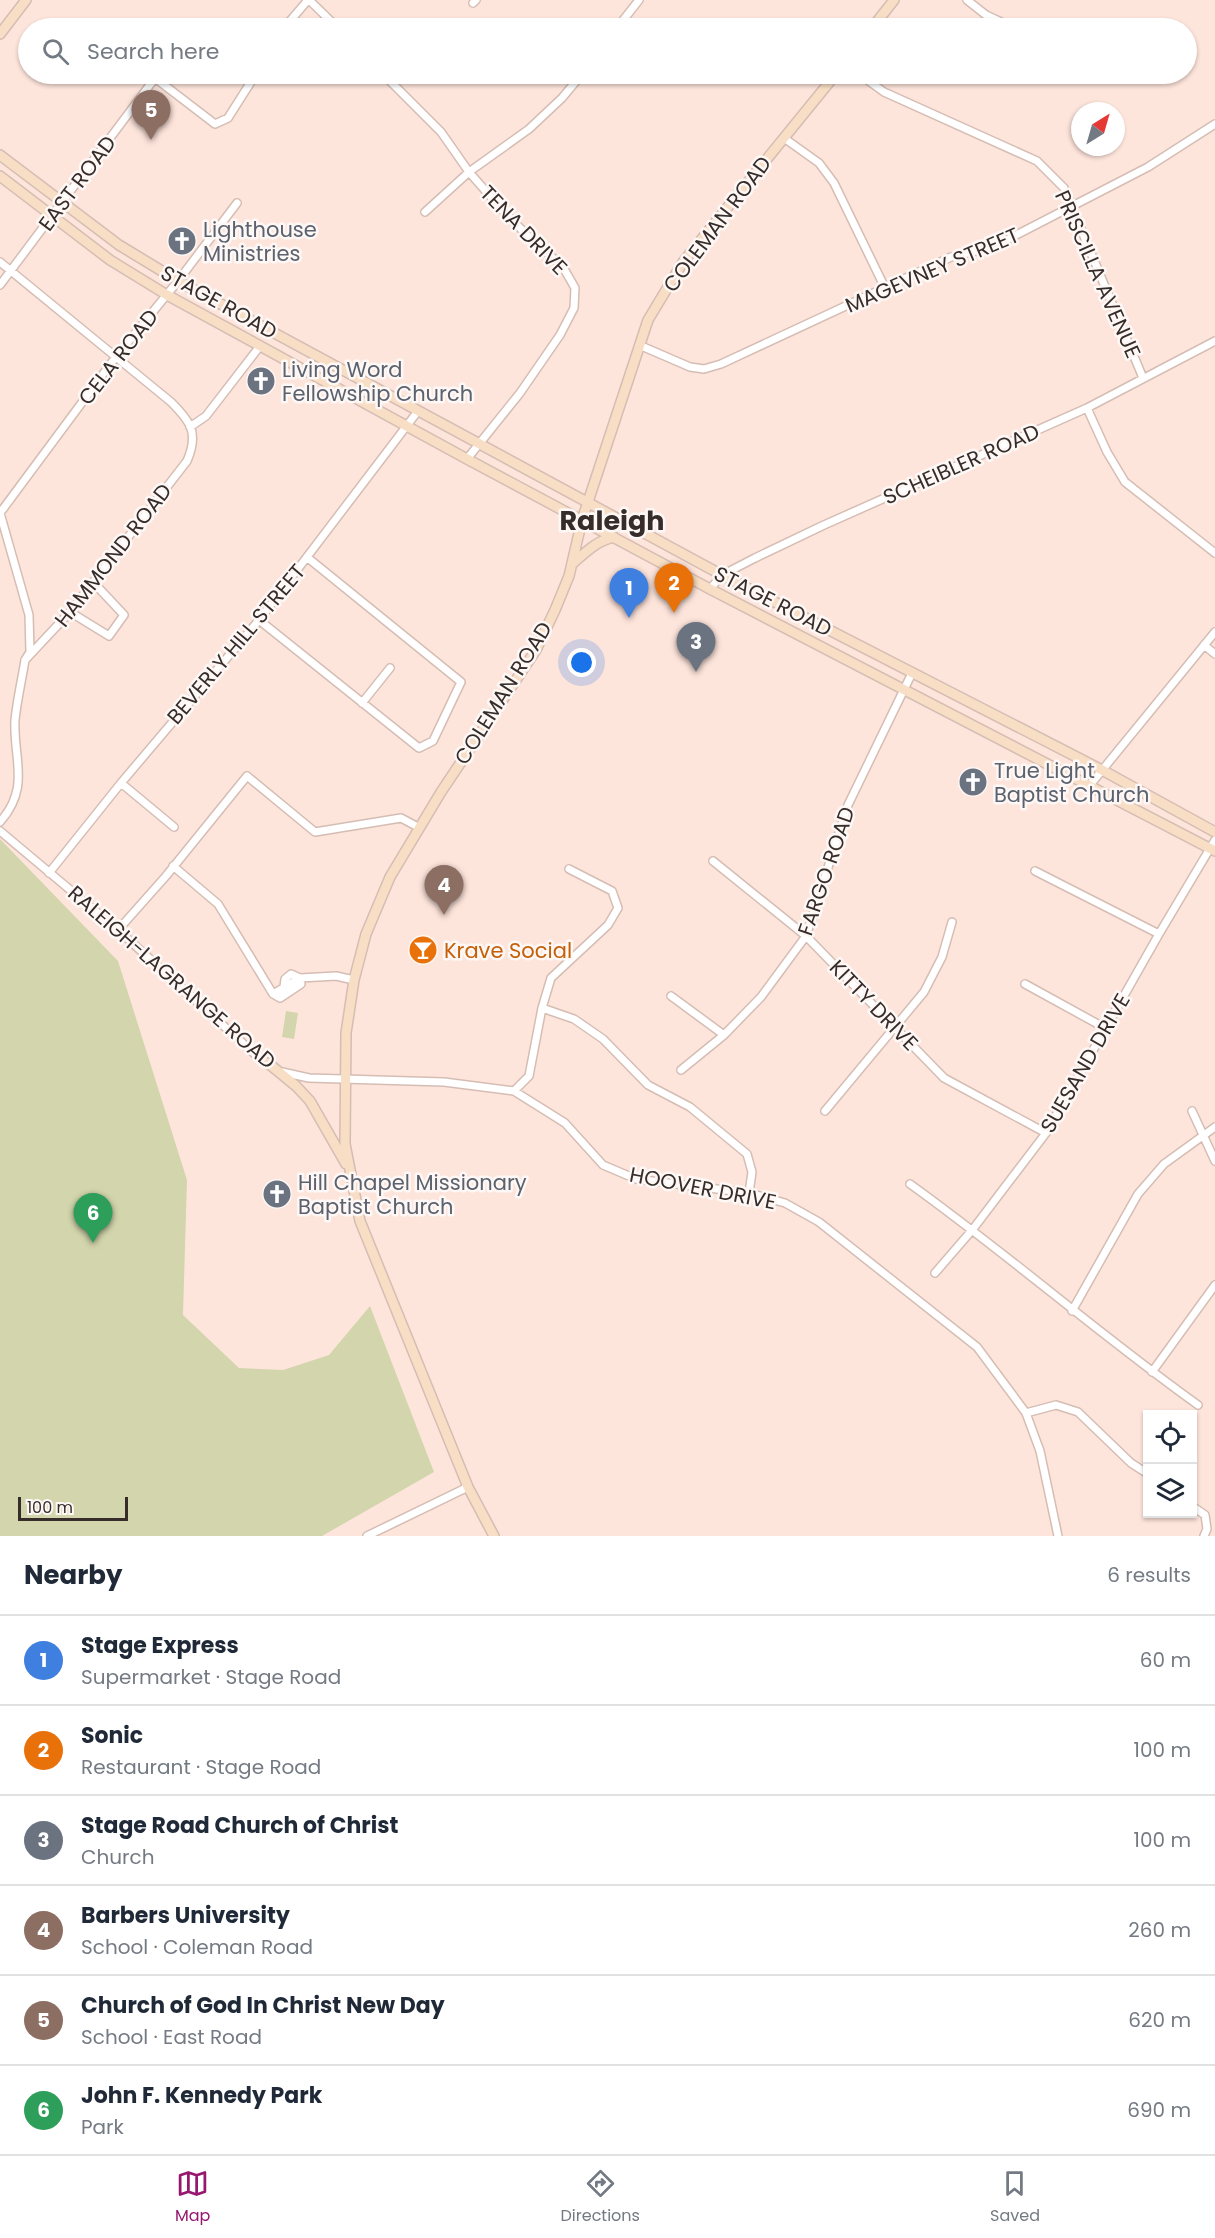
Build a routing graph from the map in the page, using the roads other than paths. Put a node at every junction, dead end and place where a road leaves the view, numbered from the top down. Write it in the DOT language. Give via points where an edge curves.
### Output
graph roads {
  1 [pos="26,0"];
  2 [pos="309,0"];
  3 [pos="639,0"];
  4 [pos="894,0"];
  5 [pos="967,0"];
  6 [pos="294,18"];
  7 [pos="328,18"];
  8 [pos="625,18"];
  9 [pos="880,18"];
  10 [pos="992,18"];
  11 [pos="0,34"];
  12 [pos="151,84"];
  13 [pos="163,84"];
  14 [pos="250,84"];
  15 [pos="393,84"];
  16 [pos="574,84"];
  17 [pos="828,84"];
  18 [pos="873,84"];
  19 [pos="1215,124"];
  20 [pos="784,138"];
  21 [pos="0,155"];
  22 [pos="468,172"];
  23 [pos="0,176"];
  24 [pos="237,203"];
  25 [pos="63,204"];
  26 [pos="1070,207"];
  27 [pos="425,212"];
  28 [pos="52,217"];
  29 [pos="0,262"];
  30 [pos="10,270"];
  31 [pos="178,281"];
  32 [pos="0,285"];
  33 [pos="885,288"];
  34 [pos="167,295"];
  35 [pos="1215,340"];
  36 [pos="639,345"];
  37 [pos="260,346"];
  38 [pos="115,358"];
  39 [pos="1143,378"];
  40 [pos="1087,408"];
  41 [pos="418,411"];
  42 [pos="190,427"];
  43 [pos="407,427"];
  44 [pos="479,444"];
  45 [pos="467,459"];
  46 [pos="588,502"];
  47 [pos="0,513"];
  48 [pos="582,520"];
  49 [pos="614,537"];
  50 [pos="1215,554"];
  51 [pos="308,558"];
  52 [pos="572,564"];
  53 [pos="722,575"];
  54 [pos="94,583"];
  55 [pos="710,589"];
  56 [pos="70,612"];
  57 [pos="259,620"];
  58 [pos="1215,632"];
  59 [pos="1204,645"];
  60 [pos="1215,654"];
  61 [pos="25,660"];
  62 [pos="390,668"];
  63 [pos="912,673"];
  64 [pos="904,690"];
  65 [pos="362,703"];
  66 [pos="1102,771"];
  67 [pos="121,783"];
  68 [pos="1090,784"];
  69 [pos="0,822"];
  70 [pos="174,827"];
  71 [pos="418,827"];
  72 [pos="0,831"];
  73 [pos="1215,832"];
  74 [pos="1213,846"];
  75 [pos="713,861"];
  76 [pos="173,866"];
  77 [pos="569,869"];
  78 [pos="1035,871"];
  79 [pos="49,873"];
  80 [pos="952,922"];
  81 [pos="118,930"];
  82 [pos="1159,934"];
  83 [pos="806,936"];
  84 [pos="300,978"];
  85 [pos="354,980"];
  86 [pos="1025,984"];
  87 [pos="273,994"];
  88 [pos="671,996"];
  89 [pos="542,1008"];
  90 [pos="896,1027"];
  91 [pos="1105,1028"];
  92 [pos="724,1035"];
  93 [pos="268,1063"];
  94 [pos="681,1070"];
  95 [pos="344,1080"];
  96 [pos="514,1091"];
  97 [pos="825,1111"];
  98 [pos="1191,1111"];
  99 [pos="1215,1127"];
  100 [pos="1047,1133"];
  101 [pos="1204,1135"];
  102 [pos="1215,1161"];
  103 [pos="350,1173"];
  104 [pos="910,1184"];
  105 [pos="749,1193"];
  106 [pos="973,1229"];
  107 [pos="935,1273"];
  108 [pos="1215,1285"];
  109 [pos="1072,1311"];
  110 [pos="1152,1372"];
  111 [pos="1198,1406"];
  112 [pos="1026,1413"];
  113 [pos="1143,1470"];
  114 [pos="468,1487"];
  115 [pos="1197,1509"];
  116 [pos="367,1536"];
  117 [pos="494,1536"];
  118 [pos="1058,1536"];
  119 [pos="1204,1536"];
  1 -- 11 [label="main road"];
  2 -- 6 [label="street"];
  2 -- 7 [label="street"];
  3 -- 8 [label="street"];
  4 -- 9 [label="main road"];
  5 -- 10 [label="street"];
  12 -- 25 [label="street, EAST ROAD"];
  13 -- 14 [label="street, EAST ROAD" via="215,124 228,118"];
  15 -- 22 [label="street, TENA DRIVE" via="441,132"];
  16 -- 22 [label="street" via="529,129"];
  17 -- 20 [label="main road, COLEMAN ROAD"];
  18 -- 26 [label="street, PRISCILLA AVENUE" via="1037,161 1064,188"];
  19 -- 26 [label="street, MAGEVNEY STREET" via="1148,167"];
  20 -- 33 [label="street" via="819,163 834,183"];
  20 -- 36 [label="main road, COLEMAN ROAD" via="683,262 648,320"];
  21 -- 25 [label="main road, STAGE ROAD"];
  22 -- 27 [label="street"];
  22 -- 44 [label="street, TENA DRIVE" via="563,267 575,288 574,308 560,335"];
  23 -- 28 [label="main road, STAGE ROAD"];
  24 -- 31 [label="street, CELA ROAD"];
  25 -- 28 [label="street, EAST ROAD"];
  25 -- 31 [label="main road, STAGE ROAD"];
  26 -- 33 [label="street, MAGEVNEY STREET" via="993,247 951,257"];
  26 -- 39 [label="street, PRISCILLA AVENUE"];
  28 -- 30 [label="street, EAST ROAD"];
  28 -- 34 [label="main road, STAGE ROAD" via="110,260"];
  29 -- 30 [label="street"];
  30 -- 32 [label="street, EAST ROAD"];
  30 -- 38 [label="street"];
  31 -- 34 [label="street, CELA ROAD"];
  31 -- 41 [label="main road, STAGE ROAD"];
  33 -- 36 [label="street, MAGEVNEY STREET" via="704,369"];
  34 -- 37 [label="main road, STAGE ROAD"];
  34 -- 38 [label="street, CELA ROAD"];
  35 -- 39 [label="street, SCHEIBLER ROAD"];
  36 -- 46 [label="main road, COLEMAN ROAD"];
  37 -- 42 [label="street" via="206,416"];
  37 -- 43 [label="main road, STAGE ROAD"];
  38 -- 42 [label="street" via="171,402 188,419"];
  38 -- 47 [label="street, CELA ROAD"];
  39 -- 40 [label="street, SCHEIBLER ROAD"];
  40 -- 50 [label="street" via="1125,482"];
  40 -- 53 [label="street, SCHEIBLER ROAD"];
  41 -- 43 [label="street, BEVERLY HILL STREET"];
  41 -- 44 [label="main road, STAGE ROAD"];
  42 -- 54 [label="street, HAMMOND ROAD" via="194,444 188,461"];
  43 -- 45 [label="main road, STAGE ROAD"];
  43 -- 51 [label="street, BEVERLY HILL STREET"];
  44 -- 45 [label="street, TENA DRIVE"];
  44 -- 46 [label="main road, STAGE ROAD"];
  45 -- 48 [label="main road, STAGE ROAD"];
  46 -- 48 [label="main road, COLEMAN ROAD"];
  46 -- 53 [label="main road, STAGE ROAD"];
  47 -- 61 [label="street" via="29,615 30,652"];
  48 -- 49 [label="main road, STAGE ROAD"];
  48 -- 52 [label="main road, COLEMAN ROAD"];
  49 -- 52 [label="main road" via="601,540"];
  49 -- 55 [label="main road, STAGE ROAD"];
  51 -- 57 [label="street, BEVERLY HILL STREET"];
  51 -- 65 [label="street" via="461,682 433,741 419,748"];
  52 -- 71 [label="main road, COLEMAN ROAD" via="536,650"];
  53 -- 55 [label="street, SCHEIBLER ROAD"];
  53 -- 63 [label="main road, STAGE ROAD"];
  54 -- 56 [label="street, HAMMOND ROAD"];
  54 -- 56 [label="street" via="124,615 109,636"];
  55 -- 64 [label="main road, STAGE ROAD"];
  56 -- 61 [label="street, HAMMOND ROAD"];
  57 -- 65 [label="street"];
  57 -- 67 [label="street, BEVERLY HILL STREET"];
  58 -- 59 [label="street"];
  59 -- 60 [label="street"];
  59 -- 66 [label="street"];
  61 -- 69 [label="street" via="15,721 17,792"];
  62 -- 65 [label="street"];
  63 -- 64 [label="street, FARGO ROAD"];
  63 -- 66 [label="main road, STAGE ROAD"];
  64 -- 68 [label="main road, STAGE ROAD"];
  64 -- 83 [label="street, FARGO ROAD" via="848,805"];
  66 -- 68 [label="street"];
  66 -- 73 [label="main road, STAGE ROAD"];
  67 -- 70 [label="street"];
  67 -- 79 [label="street, BEVERLY HILL STREET"];
  68 -- 74 [label="main road, STAGE ROAD"];
  71 -- 76 [label="street" via="402,818 315,832 247,776"];
  71 -- 85 [label="main road, COLEMAN ROAD" via="366,934"];
  72 -- 79 [label="street, RALEIGH-LAGRANGE ROAD"];
  74 -- 82 [label="street, SUESAND DRIVE"];
  75 -- 83 [label="street, KITTY DRIVE"];
  76 -- 81 [label="street"];
  76 -- 87 [label="street" via="218,904"];
  77 -- 89 [label="street" via="612,891 618,908 608,925 551,978"];
  78 -- 82 [label="street"];
  79 -- 81 [label="street, RALEIGH-LAGRANGE ROAD"];
  80 -- 90 [label="street" via="942,957 924,992"];
  81 -- 93 [label="street, RALEIGH-LAGRANGE ROAD"];
  82 -- 91 [label="street, SUESAND DRIVE"];
  83 -- 90 [label="street, KITTY DRIVE"];
  83 -- 92 [label="street, FARGO ROAD" via="761,997"];
  84 -- 85 [label="street" via="336,976"];
  84 -- 87 [label="street" via="291,974 284,987"];
  84 -- 87 [label="street" via="302,984 289,993 280,998"];
  85 -- 95 [label="main road, COLEMAN ROAD"];
  86 -- 91 [label="street"];
  88 -- 92 [label="street"];
  89 -- 96 [label="street" via="529,1076"];
  89 -- 105 [label="street" via="574,1019 603,1039 648,1085 690,1107 747,1154 752,1172"];
  90 -- 97 [label="street"];
  90 -- 100 [label="street, KITTY DRIVE" via="944,1078"];
  91 -- 100 [label="street, SUESAND DRIVE"];
  92 -- 94 [label="street, FARGO ROAD"];
  93 -- 95 [label="street, RALEIGH-LAGRANGE ROAD" via="287,1074"];
  93 -- 103 [label="main road" via="310,1101"];
  95 -- 96 [label="street, HOOVER DRIVE" via="444,1082"];
  95 -- 103 [label="main road" via="345,1144"];
  96 -- 105 [label="street, HOOVER DRIVE" via="565,1123 603,1165 636,1179"];
  98 -- 101 [label="street"];
  99 -- 101 [label="street"];
  100 -- 106 [label="street, SUESAND DRIVE"];
  101 -- 102 [label="street"];
  101 -- 109 [label="street" via="1164,1164 1138,1194"];
  103 -- 114 [label="main road" via="360,1221"];
  104 -- 106 [label="street"];
  105 -- 112 [label="street, HOOVER DRIVE" via="785,1203 819,1222 977,1347"];
  106 -- 107 [label="street, SUESAND DRIVE"];
  106 -- 109 [label="street"];
  108 -- 110 [label="street"];
  109 -- 110 [label="street"];
  110 -- 111 [label="street"];
  112 -- 113 [label="street" via="1056,1405 1078,1412"];
  112 -- 118 [label="street, HOOVER DRIVE" via="1040,1451"];
  114 -- 116 [label="street"];
  114 -- 117 [label="main road"];
  115 -- 119 [label="street" via="1205,1515 1208,1529"];
}
